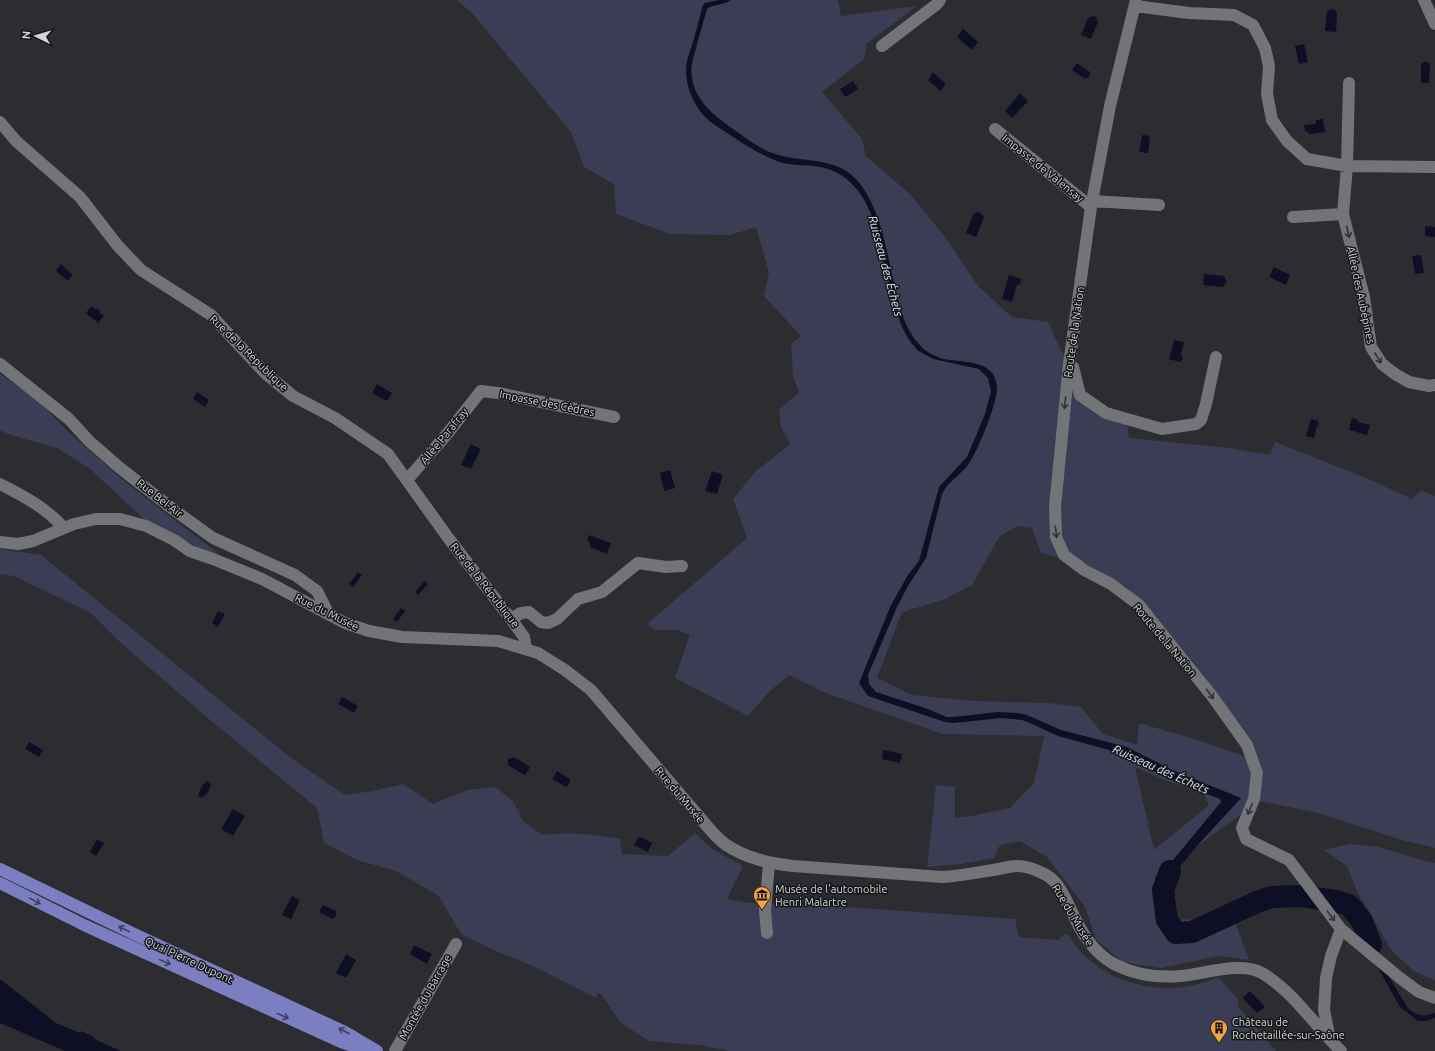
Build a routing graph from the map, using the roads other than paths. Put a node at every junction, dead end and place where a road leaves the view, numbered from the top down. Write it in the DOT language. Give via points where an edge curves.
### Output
graph roads {
  1 [pos="940,0"];
  2 [pos="1424,0"];
  3 [pos="1135,3"];
  4 [pos="1435,24"];
  5 [pos="882,46"];
  6 [pos="1349,83"];
  7 [pos="0,122"];
  8 [pos="995,129"];
  9 [pos="1347,166"];
  10 [pos="1435,167"];
  11 [pos="1092,204"];
  12 [pos="1159,205"];
  13 [pos="1344,214"];
  14 [pos="1293,217"];
  15 [pos="1216,357"];
  16 [pos="0,364"];
  17 [pos="1069,364"];
  18 [pos="1435,385"];
  19 [pos="481,391"];
  20 [pos="614,417"];
  21 [pos="407,480"];
  22 [pos="0,484"];
  23 [pos="64,528"];
  24 [pos="0,542"];
  25 [pos="682,566"];
  26 [pos="328,614"];
  27 [pos="511,619"];
  28 [pos="526,649"];
  29 [pos="769,863"];
  30 [pos="0,869"];
  31 [pos="0,883"];
  32 [pos="1341,929"];
  33 [pos="767,932"];
  34 [pos="456,944"];
  35 [pos="1435,998"];
  36 [pos="1333,1046"];
  37 [pos="367,1051"];
  38 [pos="377,1051"];
  39 [pos="395,1051"];
  40 [pos="1342,1051"];
  1 -- 5 [label="street"];
  2 -- 4 [label="street"];
  3 -- 9 [label="street" via="1189,13 1234,14 1252,25 1265,48 1269,66 1267,94 1272,120 1287,141 1306,159"];
  3 -- 11 [label="street, Route de la Nation" via="1110,106"];
  6 -- 9 [label="street, Allée des Aubépines"];
  7 -- 21 [label="street, Rue de la République" via="16,141 80,197 118,246 141,270 211,315 265,373 293,396 335,418 388,454"];
  8 -- 11 [label="street, Impasse de Valensay"];
  9 -- 10 [label="street"];
  9 -- 13 [label="street, Allée des Aubépines"];
  11 -- 12 [label="street"];
  11 -- 17 [label="street, Route de la Nation"];
  13 -- 14 [label="street"];
  13 -- 18 [label="street, Allée des Aubépines, one-way" via="1364,297 1371,348 1382,364 1395,374 1409,382"];
  15 -- 17 [label="street" via="1201,420 1196,424 1162,429 1106,413 1080,395 1073,367"];
  16 -- 26 [label="street, Rue Bel-Air" via="69,418 89,441 120,468 213,538 295,576 317,591"];
  17 -- 32 [label="street, Route de la Nation, one-way" via="1055,507 1056,537 1064,555 1139,605 1212,696 1247,745 1257,773 1254,799 1242,828 1246,839 1289,860"];
  19 -- 20 [label="street, Impasse des Cèdres"];
  19 -- 21 [label="street, Allée Parafray"];
  21 -- 27 [label="street, Rue de la République" via="449,540"];
  22 -- 23 [label="street" via="26,497"];
  23 -- 24 [label="street, Rue du Musée" via="33,541 18,544"];
  23 -- 26 [label="street, Rue du Musée" via="96,519 120,519 146,526 190,551 262,579"];
  25 -- 27 [label="street" via="666,567 638,563 602,592 578,599 557,619 548,623 541,622 529,612"];
  26 -- 28 [label="street, Rue du Musée" via="369,631 402,637 498,641"];
  27 -- 28 [label="street, Rue de la République" via="524,637"];
  28 -- 29 [label="street, Rue du Musée" via="565,670 591,690 723,843 744,856"];
  29 -- 33 [label="street" via="765,910"];
  29 -- 36 [label="street, Rue du Musée" via="942,877 1017,866 1041,872 1055,881 1079,929 1094,950 1113,963 1133,972 1156,977 1181,976 1230,968 1260,972 1289,993"];
  38 -- 30 [label="main road, Quai Pierre Dupont, one-way" via="345,1032"];
  31 -- 37 [label="main road, Quai Pierre Dupont, one-way" via="86,926 341,1042"];
  32 -- 35 [label="street, Route de la Nation" via="1419,992"];
  32 -- 36 [label="street" via="1326,978 1324,1010"];
  34 -- 39 [label="street, Montée du Barrage"];
  36 -- 40 [label="street, Rue du Musée"];
}
